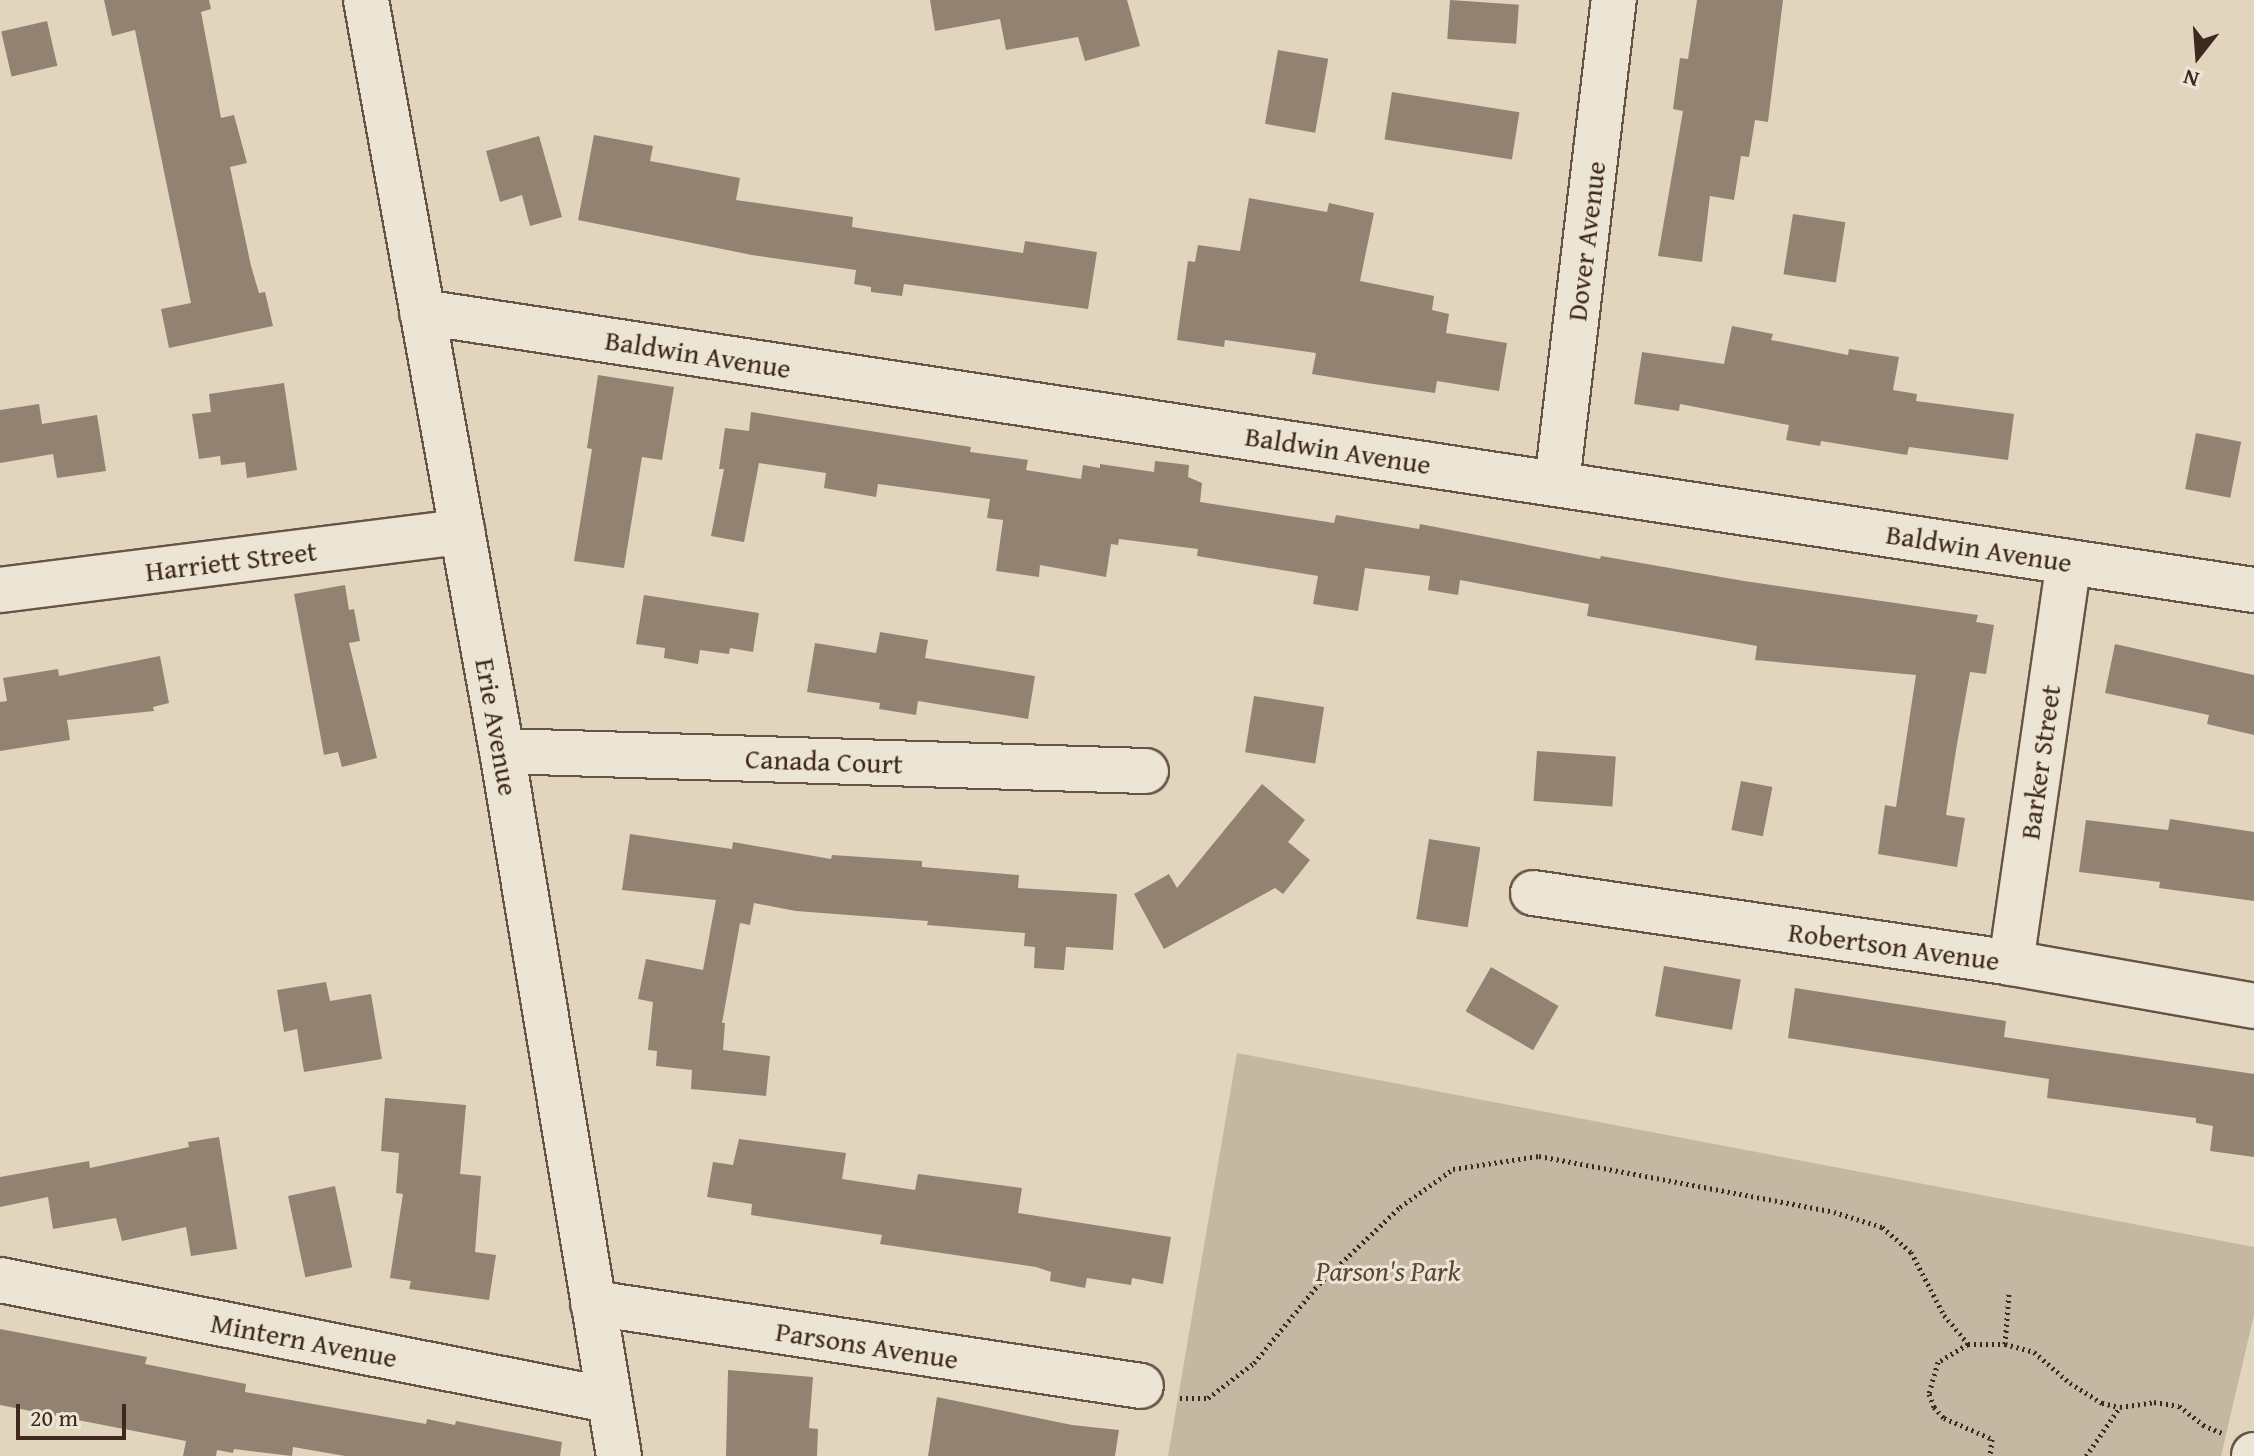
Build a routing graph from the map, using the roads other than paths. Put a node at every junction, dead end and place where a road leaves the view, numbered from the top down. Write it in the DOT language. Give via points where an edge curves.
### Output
graph roads {
  1 [pos="366,0"];
  2 [pos="1614,0"];
  3 [pos="422,312"];
  4 [pos="1557,483"];
  5 [pos="462,532"];
  6 [pos="2069,562"];
  7 [pos="0,590"];
  8 [pos="2254,590"];
  9 [pos="502,751"];
  10 [pos="1146,771"];
  11 [pos="1533,893"];
  12 [pos="2011,963"];
  13 [pos="2254,1006"];
  14 [pos="0,1280"];
  15 [pos="593,1303"];
  16 [pos="1141,1386"];
  17 [pos="608,1400"];
  18 [pos="619,1456"];
  1 -- 3 [label="street, Erie Avenue"];
  2 -- 4 [label="street, Dover Avenue"];
  3 -- 4 [label="street, Baldwin Avenue"];
  3 -- 5 [label="street, Erie Avenue"];
  4 -- 6 [label="street, Baldwin Avenue"];
  5 -- 7 [label="street, Harriett Street"];
  5 -- 9 [label="street, Erie Avenue"];
  6 -- 8 [label="street, Baldwin Avenue"];
  6 -- 12 [label="street, Barker Street"];
  9 -- 10 [label="street, Canada Court"];
  9 -- 15 [label="street, Erie Avenue"];
  11 -- 12 [label="street, Robertson Avenue"];
  12 -- 13 [label="street, Robertson Avenue"];
  14 -- 17 [label="street, Mintern Avenue"];
  15 -- 16 [label="street, Parsons Avenue"];
  15 -- 17 [label="street, Erie Avenue"];
  17 -- 18 [label="street, Erie Avenue"];
}
